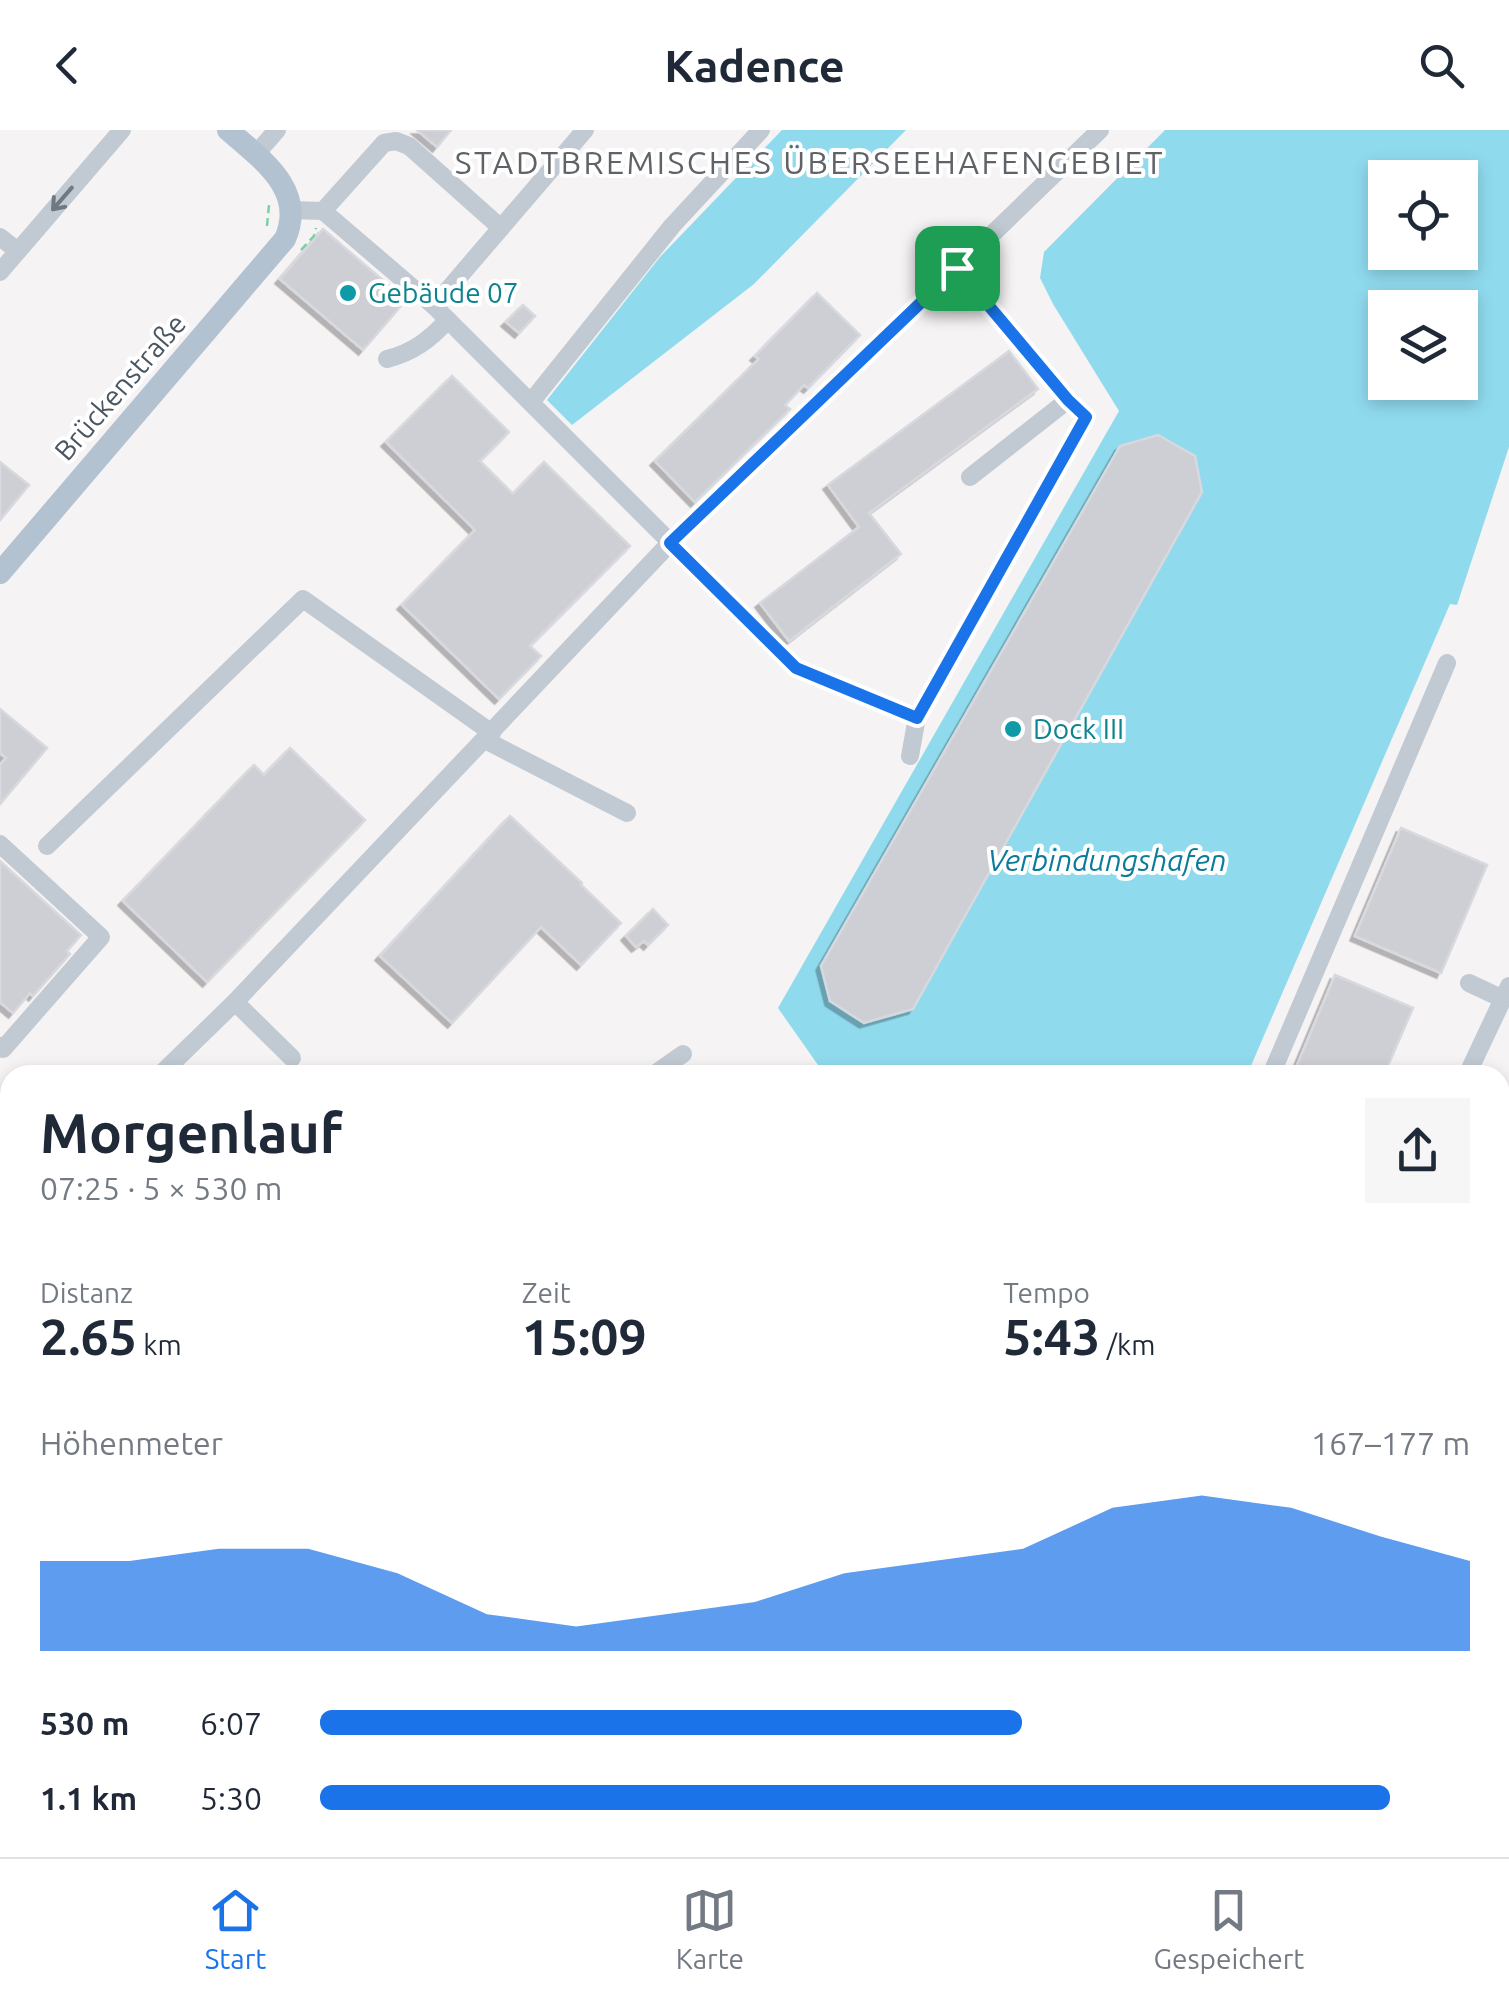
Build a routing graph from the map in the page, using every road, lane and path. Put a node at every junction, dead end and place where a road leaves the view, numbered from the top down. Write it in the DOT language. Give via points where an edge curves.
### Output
graph roads {
  1 [pos="122,130"];
  2 [pos="228,130"];
  3 [pos="278,130"];
  4 [pos="585,130"];
  5 [pos="761,130"];
  6 [pos="1100,130"];
  7 [pos="390,137"];
  8 [pos="256,154"];
  9 [pos="268,200"];
  10 [pos="291,210"];
  11 [pos="323,212"];
  12 [pos="501,228"];
  13 [pos="0,236"];
  14 [pos="274,238"];
  15 [pos="18,251"];
  16 [pos="957,268"];
  17 [pos="0,272"];
  18 [pos="434,306"];
  19 [pos="448,320"];
  20 [pos="387,359"];
  21 [pos="1068,400"];
  22 [pos="530,402"];
  23 [pos="970,477"];
  24 [pos="670,543"];
  25 [pos="0,573"];
  26 [pos="1448,664"];
  27 [pos="917,718"];
  28 [pos="488,736"];
  29 [pos="910,756"];
  30 [pos="627,813"];
  31 [pos="0,844"];
  32 [pos="47,846"];
  33 [pos="1468,982"];
  34 [pos="1506,992"];
  35 [pos="235,1002"];
  36 [pos="0,1046"];
  37 [pos="683,1054"];
  38 [pos="292,1058"];
  39 [pos="170,1065"];
  40 [pos="668,1065"];
  41 [pos="1275,1065"];
  42 [pos="1472,1065"];
  1 -- 15 [label="street, one-way"];
  2 -- 8 [label="main road"];
  3 -- 8 [label="street"];
  4 -- 12 [label="street"];
  5 -- 22 [label="street" via="672,226"];
  6 -- 16 [label="street"];
  7 -- 11 [label="street"];
  7 -- 12 [label="street" via="409,146"];
  8 -- 10 [label="main road" via="281,180"];
  9 -- 14 [label="path"];
  10 -- 11 [label="street"];
  10 -- 14 [label="main road" via="290,224"];
  11 -- 18 [label="street"];
  12 -- 18 [label="street"];
  13 -- 15 [label="street"];
  14 -- 25 [label="main road, Brückenstraße"];
  15 -- 17 [label="street"];
  16 -- 21 [label="street"];
  16 -- 24 [label="street"];
  18 -- 19 [label="street"];
  19 -- 20 [label="street" via="426,343"];
  19 -- 22 [label="street"];
  21 -- 23 [label="street"];
  21 -- 27 [label="street" via="1086,417"];
  22 -- 24 [label="street"];
  24 -- 27 [label="street" via="796,668"];
  24 -- 28 [label="street"];
  26 -- 41 [label="street"];
  27 -- 29 [label="street"];
  28 -- 30 [label="street"];
  28 -- 32 [label="street" via="303,599"];
  28 -- 35 [label="street"];
  31 -- 36 [label="street" via="102,937"];
  33 -- 34 [label="street"];
  34 -- 42 [label="street"];
  35 -- 38 [label="street"];
  35 -- 39 [label="street"];
  37 -- 40 [label="street"];
}
